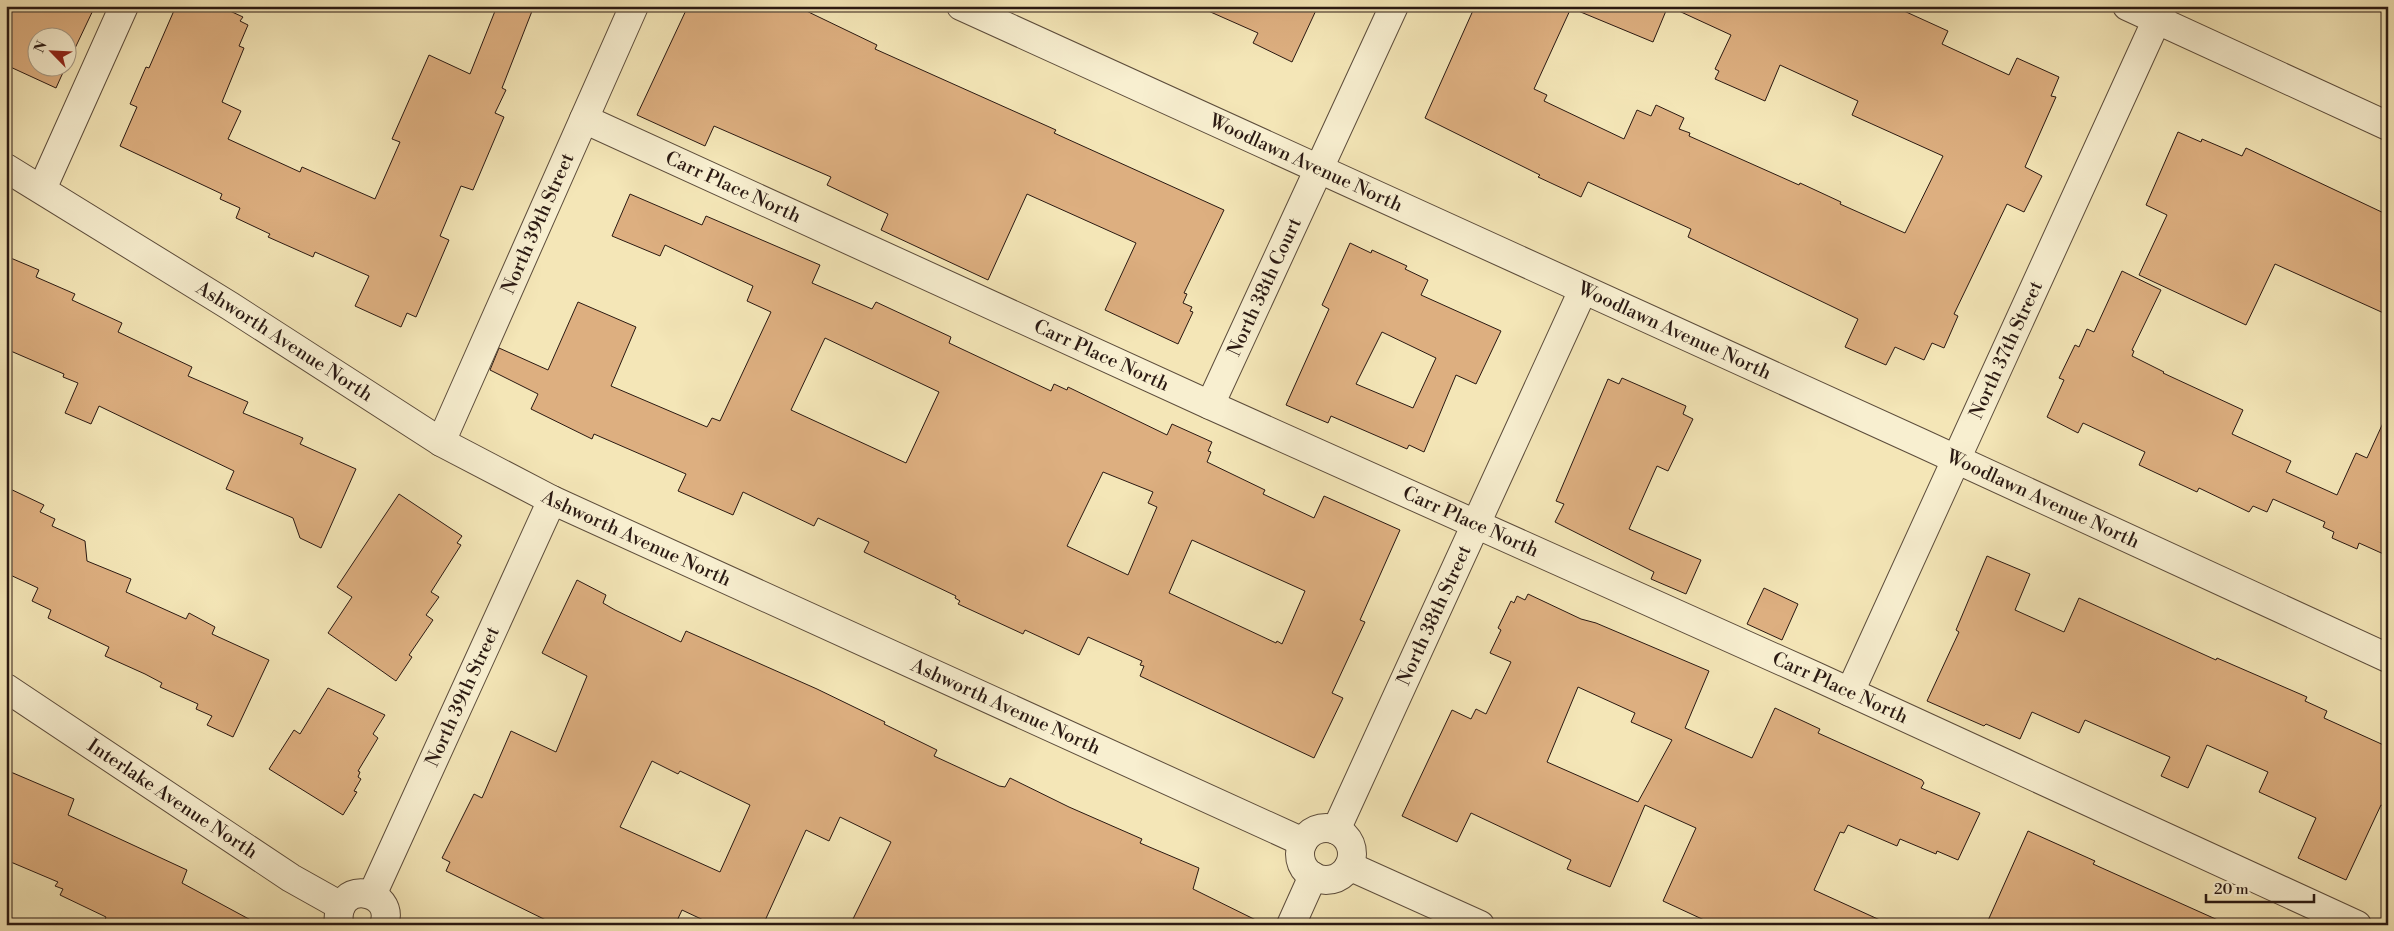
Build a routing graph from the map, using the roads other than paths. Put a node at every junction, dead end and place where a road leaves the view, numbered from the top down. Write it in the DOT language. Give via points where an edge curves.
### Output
graph roads {
  1 [pos="124,6"];
  2 [pos="634,6"];
  3 [pos="961,6"];
  4 [pos="1394,6"];
  5 [pos="2127,6"];
  6 [pos="2160,13"];
  7 [pos="584,119"];
  8 [pos="2388,126"];
  9 [pos="6,168"];
  10 [pos="1318,170"];
  11 [pos="42,189"];
  12 [pos="1583,290"];
  13 [pos="1210,405"];
  14 [pos="441,442"];
  15 [pos="1956,459"];
  16 [pos="552,500"];
  17 [pos="1477,523"];
  18 [pos="2388,658"];
  19 [pos="6,688"];
  20 [pos="1850,692"];
  21 [pos="1336,830"];
  22 [pos="1303,842"];
  23 [pos="1349,866"];
  24 [pos="1313,876"];
  25 [pos="372,895"];
  26 [pos="340,915"];
  27 [pos="384,925"];
  28 [pos="1291,925"];
  29 [pos="1480,925"];
  30 [pos="2358,925"];
  1 -- 11 [label="street"];
  2 -- 7 [label="street, North 39th Street"];
  3 -- 10 [label="street, Woodlawn Avenue North"];
  4 -- 10 [label="street"];
  5 -- 6 [label="street"];
  6 -- 8 [label="street"];
  6 -- 15 [label="street, North 37th Street"];
  7 -- 13 [label="street, Carr Place North"];
  7 -- 14 [label="street, North 39th Street"];
  9 -- 11 [label="street, Ashworth Avenue North"];
  10 -- 12 [label="street, Woodlawn Avenue North"];
  10 -- 13 [label="street, North 38th Court"];
  11 -- 14 [label="street, Ashworth Avenue North"];
  12 -- 15 [label="street, Woodlawn Avenue North"];
  12 -- 17 [label="street, North 38th Street"];
  13 -- 17 [label="street, Carr Place North"];
  14 -- 16 [label="street, Ashworth Avenue North"];
  15 -- 18 [label="street, Woodlawn Avenue North"];
  15 -- 20 [label="street, North 37th Street"];
  16 -- 22 [label="street, Ashworth Avenue North"];
  16 -- 25 [label="street, North 39th Street"];
  17 -- 20 [label="street, Carr Place North"];
  17 -- 21 [label="street, North 38th Street"];
  19 -- 26 [label="street, Interlake Avenue North"];
  20 -- 30 [label="street, Carr Place North"];
  21 -- 22 [label="street" via="1315,831"];
  21 -- 23 [label="street" via="1350,843"];
  22 -- 24 [label="street" via="1300,858"];
  23 -- 24 [label="street" via="1334,879"];
  23 -- 29 [label="street"];
  24 -- 28 [label="street"];
  25 -- 26 [label="street" via="348,896"];
  25 -- 27 [label="street" via="383,906 386,914"];
}
